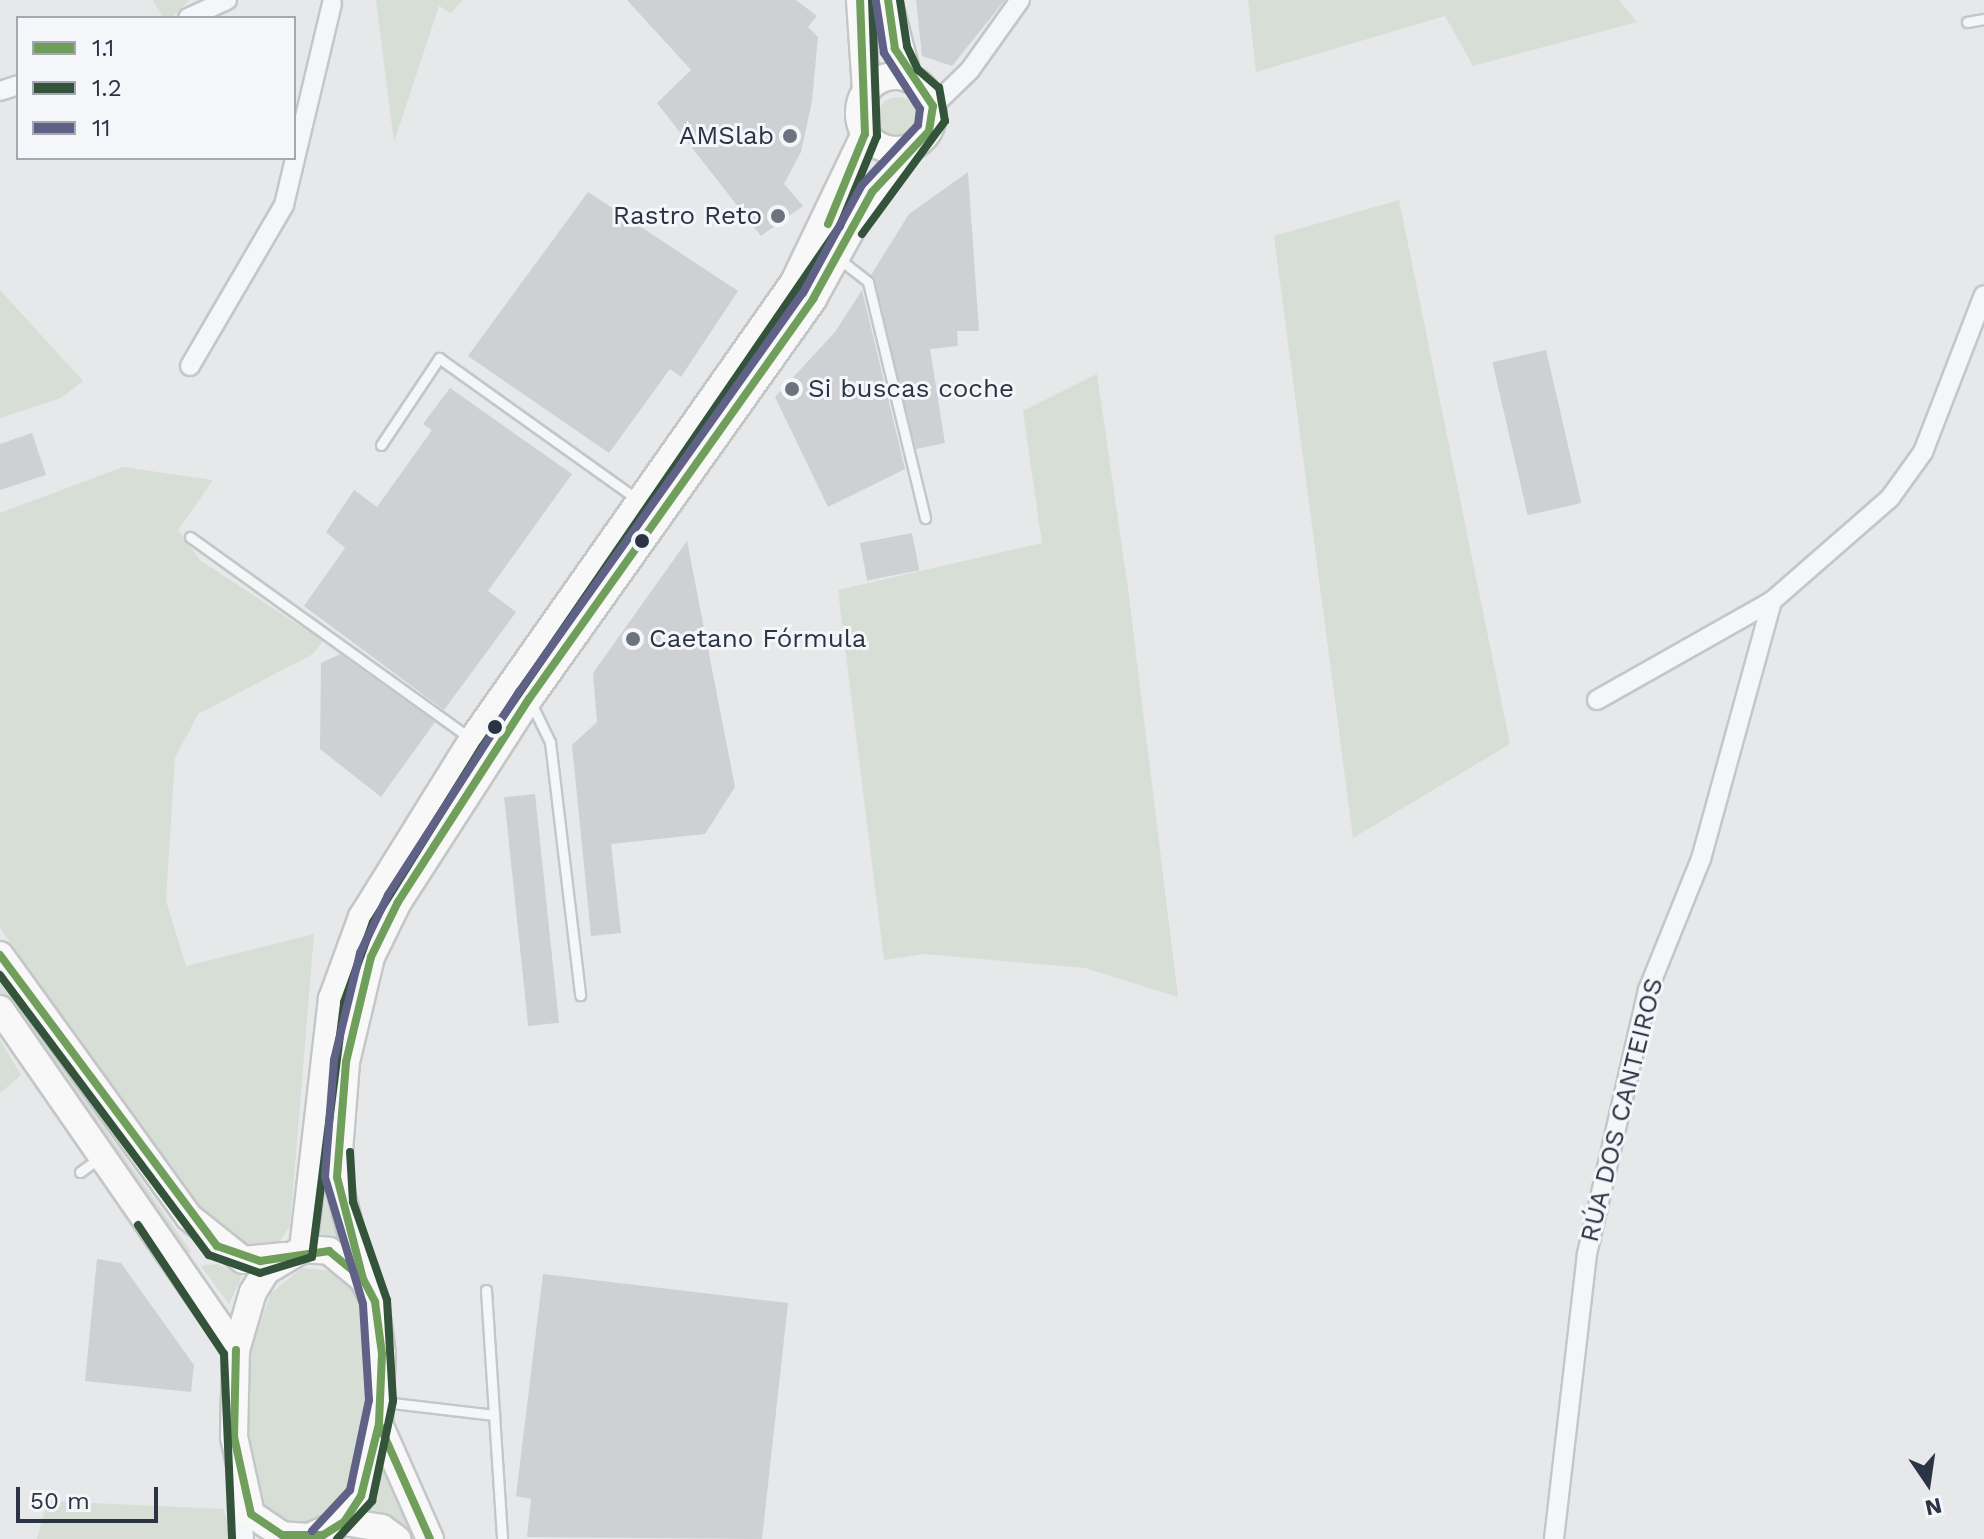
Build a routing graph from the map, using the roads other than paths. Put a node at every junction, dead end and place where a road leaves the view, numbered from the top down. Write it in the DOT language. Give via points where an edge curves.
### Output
graph roads {
  1 [pos="227,0"];
  2 [pos="312,0"];
  3 [pos="860,0"];
  4 [pos="888,0"];
  5 [pos="1020,0"];
  6 [pos="337,2"];
  7 [pos="192,16"];
  8 [pos="1984,19"];
  9 [pos="1967,22"];
  10 [pos="908,78"];
  11 [pos="866,91"];
  12 [pos="933,106"];
  13 [pos="865,134"];
  14 [pos="909,148"];
  15 [pos="296,159"];
  16 [pos="296,160"];
  17 [pos="836,257"];
  18 [pos="1984,295"];
  19 [pos="190,366"];
  20 [pos="381,445"];
  21 [pos="640,502"];
  22 [pos="925,518"];
  23 [pos="190,537"];
  24 [pos="1772,601"];
  25 [pos="529,699"];
  26 [pos="1597,700"];
  27 [pos="472,740"];
  28 [pos="0,955"];
  29 [pos="580,995"];
  30 [pos="0,1009"];
  31 [pos="104,1155"];
  32 [pos="80,1172"];
  33 [pos="294,1252"];
  34 [pos="363,1279"];
  35 [pos="486,1290"];
  36 [pos="236,1350"];
  37 [pos="380,1413"];
  38 [pos="494,1415"];
  39 [pos="248,1521"];
  40 [pos="332,1532"];
  41 [pos="397,1539"];
  42 [pos="430,1539"];
  43 [pos="502,1539"];
  44 [pos="1554,1539"];
  1 -- 7 [label="street"];
  2 -- 6 [label="street"];
  3 -- 11 [label="main road"];
  4 -- 10 [label="main road"];
  5 -- 12 [label="street" via="970,70"];
  6 -- 15 [label="street"];
  8 -- 9 [label="lane"];
  10 -- 11 [label="main road" via="885,78"];
  10 -- 12 [label="main road"];
  11 -- 13 [label="main road" via="859,112"];
  12 -- 14 [label="main road" via="929,131"];
  13 -- 14 [label="main road" via="880,147"];
  13 -- 21 [label="main road" via="794,282"];
  14 -- 17 [label="main road" via="872,192"];
  16 -- 19 [label="street" via="284,205"];
  17 -- 22 [label="lane" via="868,282"];
  17 -- 25 [label="main road"];
  18 -- 24 [label="street" via="1923,452 1890,498"];
  20 -- 21 [label="lane" via="439,358"];
  21 -- 27 [label="main road"];
  23 -- 27 [label="lane"];
  24 -- 26 [label="street"];
  24 -- 44 [label="street, RÚA DOS CANTEIROS" via="1701,859 1648,990 1587,1254"];
  25 -- 29 [label="lane" via="550,742"];
  25 -- 34 [label="main road" via="398,902 362,989 346,1062 337,1177"];
  27 -- 33 [label="main road" via="362,917 332,999"];
  28 -- 33 [label="main road" via="217,1246 243,1260"];
  30 -- 31 [label="main road"];
  31 -- 32 [label="lane"];
  31 -- 36 [label="main road"];
  33 -- 34 [label="main road" via="329,1251"];
  33 -- 36 [label="main road" via="253,1292"];
  34 -- 37 [label="main road" via="375,1302"];
  35 -- 38 [label="lane"];
  36 -- 39 [label="main road" via="234,1437"];
  37 -- 38 [label="lane"];
  37 -- 40 [label="main road" via="361,1496"];
  37 -- 42 [label="main road"];
  38 -- 43 [label="lane"];
  39 -- 40 [label="main road" via="282,1535"];
  40 -- 41 [label="main road" via="382,1528"];
}
